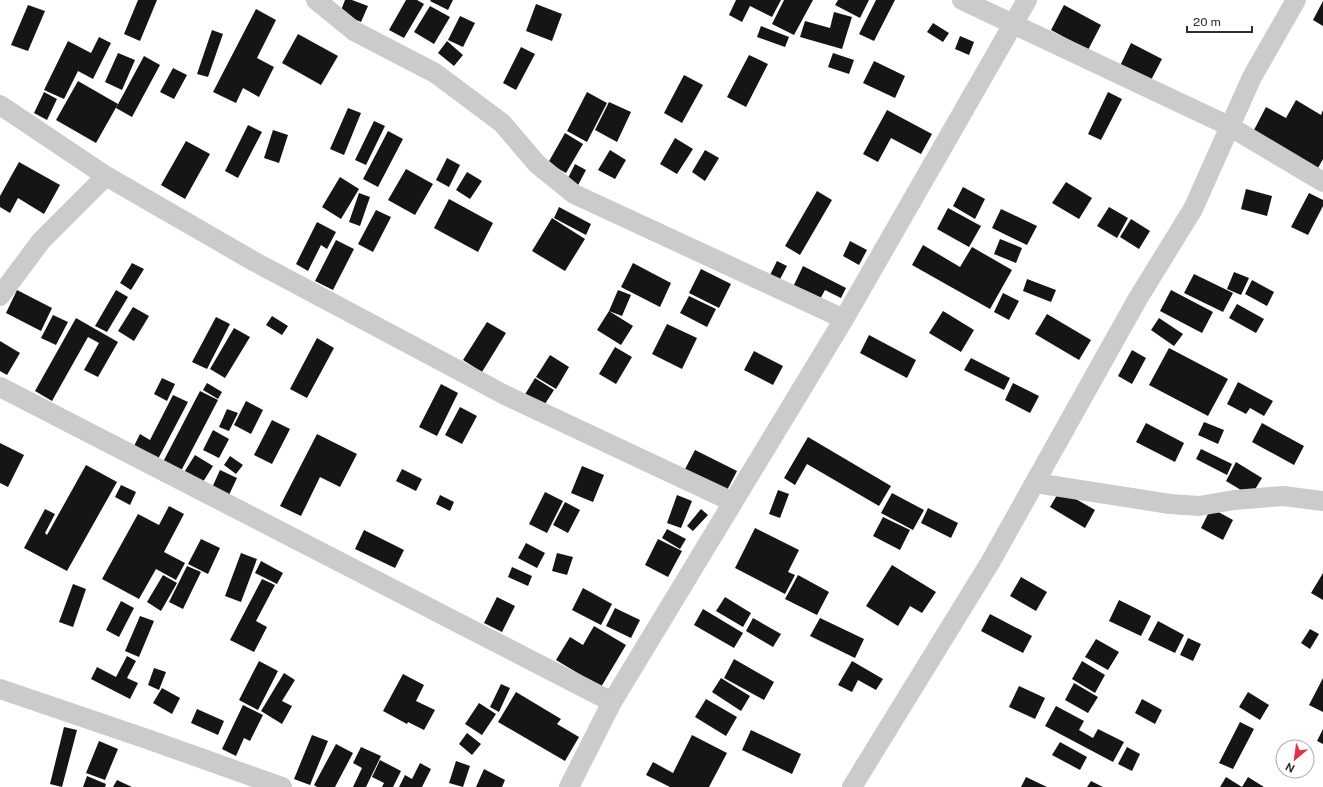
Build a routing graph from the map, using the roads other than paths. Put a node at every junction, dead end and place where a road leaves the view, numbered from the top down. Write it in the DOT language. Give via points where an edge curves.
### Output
graph roads {
  1 [pos="316,0"];
  2 [pos="962,0"];
  3 [pos="1027,0"];
  4 [pos="1296,0"];
  5 [pos="1013,25"];
  6 [pos="0,105"];
  7 [pos="1229,126"];
  8 [pos="106,176"];
  9 [pos="1323,182"];
  10 [pos="0,296"];
  11 [pos="844,319"];
  12 [pos="0,387"];
  13 [pos="1035,483"];
  14 [pos="1323,501"];
  15 [pos="733,502"];
  16 [pos="0,689"];
  17 [pos="612,702"];
  18 [pos="282,787"];
  19 [pos="569,787"];
  20 [pos="852,787"];
  1 -- 11 [label="street" via="354,31 435,73 496,118 537,164 574,194"];
  2 -- 5 [label="street"];
  3 -- 5 [label="street"];
  4 -- 7 [label="street" via="1252,77"];
  5 -- 7 [label="street"];
  5 -- 11 [label="street"];
  6 -- 8 [label="street"];
  7 -- 9 [label="street"];
  7 -- 13 [label="street" via="1193,209 1137,300"];
  8 -- 10 [label="street" via="41,241"];
  8 -- 15 [label="street" via="255,262 505,395"];
  11 -- 15 [label="street"];
  12 -- 17 [label="street"];
  13 -- 14 [label="street" via="1170,504 1199,506 1283,496"];
  13 -- 20 [label="street" via="991,561"];
  15 -- 17 [label="street"];
  16 -- 18 [label="street"];
  17 -- 19 [label="street"];
}
